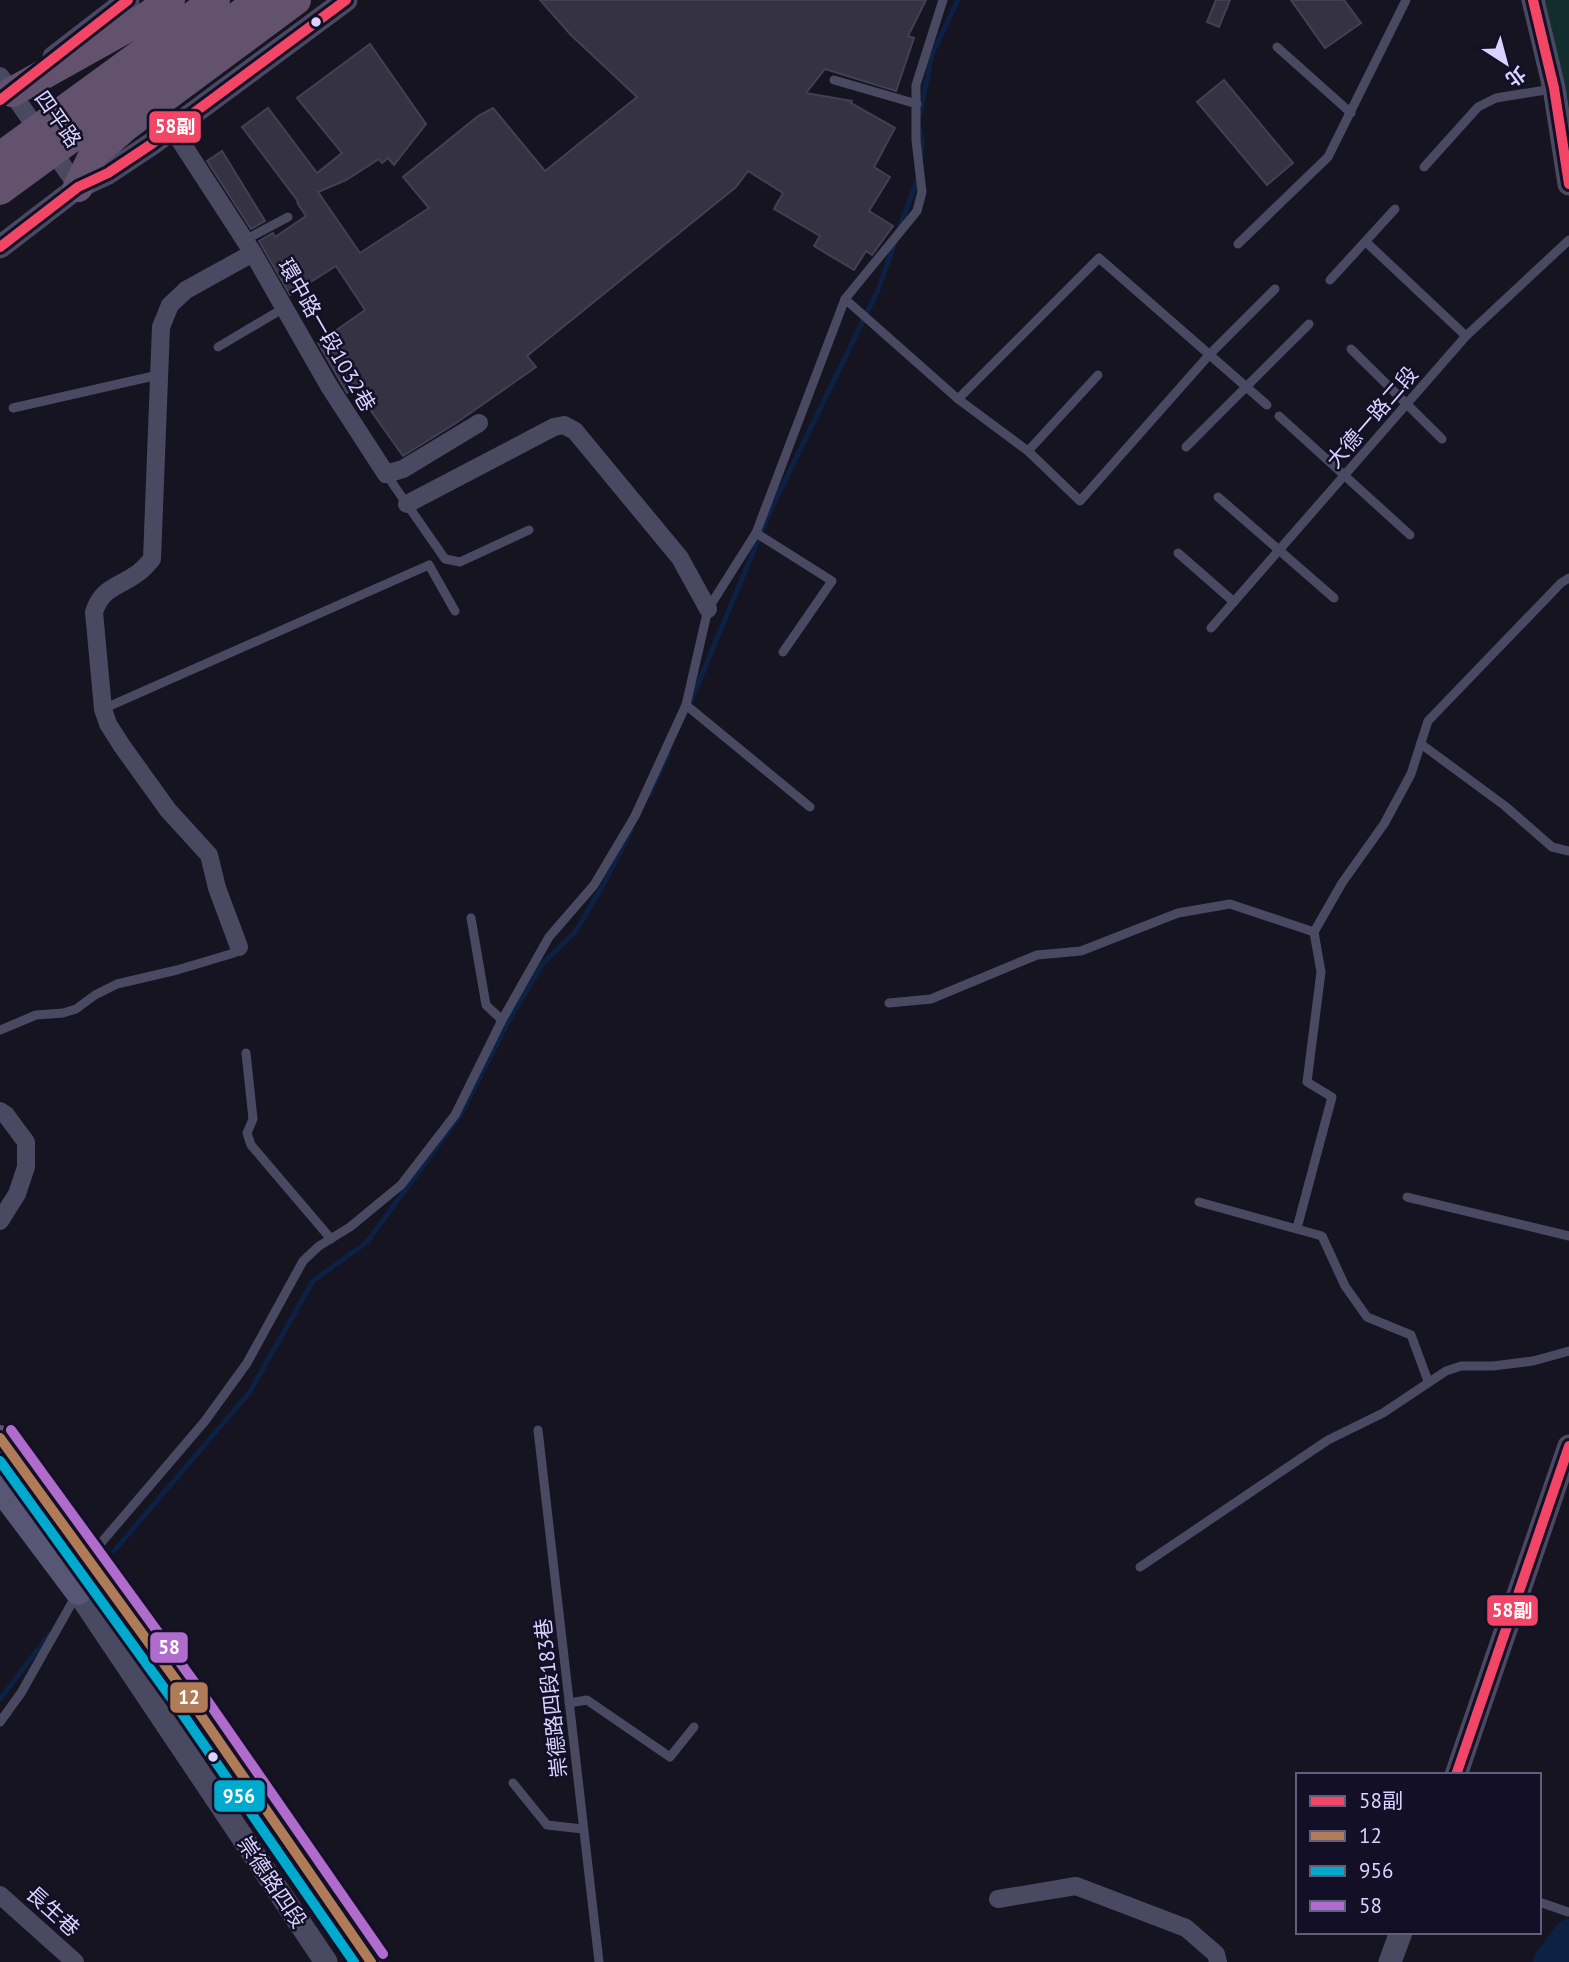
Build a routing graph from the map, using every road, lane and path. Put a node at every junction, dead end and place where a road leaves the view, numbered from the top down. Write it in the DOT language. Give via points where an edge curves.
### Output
graph roads {
  1 [pos="128,0"];
  2 [pos="170,0"];
  3 [pos="215,0"];
  4 [pos="260,0"];
  5 [pos="296,0"];
  6 [pos="346,0"];
  7 [pos="943,0"];
  8 [pos="1406,0"];
  9 [pos="1533,0"];
  10 [pos="1277,47"];
  11 [pos="834,80"];
  12 [pos="1554,88"];
  13 [pos="4,89"];
  14 [pos="917,104"];
  15 [pos="1351,113"];
  16 [pos="172,128"];
  17 [pos="0,157"];
  18 [pos="1424,167"];
  19 [pos="1569,184"];
  20 [pos="78,187"];
  21 [pos="0,190"];
  22 [pos="1395,209"];
  23 [pos="288,217"];
  24 [pos="1569,240"];
  25 [pos="1366,242"];
  26 [pos="1238,244"];
  27 [pos="0,247"];
  28 [pos="249,247"];
  29 [pos="1331,280"];
  30 [pos="1275,289"];
  31 [pos="845,299"];
  32 [pos="284,307"];
  33 [pos="1309,324"];
  34 [pos="1466,335"];
  35 [pos="218,347"];
  36 [pos="1351,349"];
  37 [pos="1210,355"];
  38 [pos="158,375"];
  39 [pos="1098,375"];
  40 [pos="1248,387"];
  41 [pos="958,399"];
  42 [pos="1406,404"];
  43 [pos="1267,405"];
  44 [pos="13,408"];
  45 [pos="1279,416"];
  46 [pos="479,423"];
  47 [pos="1442,439"];
  48 [pos="1186,447"];
  49 [pos="1028,451"];
  50 [pos="386,474"];
  51 [pos="1345,475"];
  52 [pos="1218,497"];
  53 [pos="407,504"];
  54 [pos="529,530"];
  55 [pos="756,533"];
  56 [pos="1409,535"];
  57 [pos="1279,550"];
  58 [pos="1178,553"];
  59 [pos="1569,578"];
  60 [pos="1334,598"];
  61 [pos="1234,602"];
  62 [pos="708,609"];
  63 [pos="455,611"];
  64 [pos="1211,628"];
  65 [pos="783,652"];
  66 [pos="686,705"];
  67 [pos="103,709"];
  68 [pos="1420,744"];
  69 [pos="810,807"];
  70 [pos="1569,851"];
  71 [pos="471,918"];
  72 [pos="1314,932"];
  73 [pos="237,950"];
  74 [pos="889,1003"];
  75 [pos="502,1020"];
  76 [pos="0,1030"];
  77 [pos="246,1053"];
  78 [pos="0,1111"];
  79 [pos="1407,1197"];
  80 [pos="1199,1202"];
  81 [pos="0,1221"];
  82 [pos="1297,1228"];
  83 [pos="1569,1236"];
  84 [pos="331,1239"];
  85 [pos="1569,1351"];
  86 [pos="1428,1381"];
  87 [pos="538,1430"];
  88 [pos="0,1438"];
  89 [pos="1569,1446"];
  90 [pos="0,1488"];
  91 [pos="89,1557"];
  92 [pos="1140,1567"];
  93 [pos="78,1592"];
  94 [pos="569,1703"];
  95 [pos="0,1722"];
  96 [pos="694,1727"];
  97 [pos="1457,1773"];
  98 [pos="513,1783"];
  99 [pos="583,1829"];
  100 [pos="0,1895"];
  101 [pos="998,1899"];
  102 [pos="1541,1903"];
  103 [pos="1568,1912"];
  104 [pos="1400,1934"];
  105 [pos="75,1962"];
  106 [pos="326,1962"];
  107 [pos="371,1962"];
  108 [pos="599,1962"];
  109 [pos="1217,1962"];
  110 [pos="1391,1962"];
  1 -- 13 [label="street"];
  2 -- 13 [label="highway" via="98,44"];
  3 -- 17 [label="highway, bridge"];
  4 -- 21 [label="highway, bridge"];
  5 -- 20 [label="highway" via="126,126 94,155"];
  6 -- 16 [label="street"];
  7 -- 14 [label="lane" via="916,85"];
  8 -- 15 [label="lane"];
  9 -- 12 [label="street"];
  10 -- 15 [label="lane"];
  11 -- 14 [label="lane"];
  12 -- 18 [label="lane" via="1496,98 1478,107"];
  12 -- 19 [label="street"];
  13 -- 20 [label="street, 四平路"];
  14 -- 31 [label="lane" via="922,192 917,212"];
  15 -- 26 [label="lane" via="1328,157"];
  16 -- 20 [label="street" via="108,173"];
  16 -- 28 [label="street, 環中路一段1032巷"];
  20 -- 27 [label="street"];
  22 -- 25 [label="lane"];
  23 -- 28 [label="lane"];
  24 -- 34 [label="lane, 大德一路二段"];
  25 -- 29 [label="lane"];
  25 -- 34 [label="lane"];
  28 -- 32 [label="street, 環中路一段1032巷"];
  28 -- 38 [label="street" via="170,305 161,327"];
  30 -- 37 [label="lane"];
  31 -- 41 [label="lane"];
  31 -- 55 [label="lane"];
  32 -- 35 [label="lane"];
  32 -- 50 [label="street, 環中路一段1032巷"];
  33 -- 40 [label="lane"];
  34 -- 42 [label="lane, 大德一路二段"];
  36 -- 42 [label="lane"];
  37 -- 40 [label="lane"];
  37 -- 41 [label="lane" via="1099,258"];
  37 -- 49 [label="lane" via="1080,501"];
  38 -- 44 [label="lane"];
  38 -- 67 [label="street" via="152,559 138,574 104,593 94,612"];
  39 -- 49 [label="lane"];
  40 -- 43 [label="lane"];
  40 -- 48 [label="lane"];
  41 -- 49 [label="lane"];
  42 -- 47 [label="lane"];
  42 -- 51 [label="lane, 大德一路二段"];
  45 -- 51 [label="lane"];
  46 -- 50 [label="street" via="403,469"];
  50 -- 53 [label="lane"];
  51 -- 56 [label="lane"];
  51 -- 57 [label="lane, 大德一路二段"];
  52 -- 57 [label="lane"];
  53 -- 54 [label="lane" via="445,559 460,562"];
  53 -- 62 [label="street" via="564,425 575,431 680,558"];
  55 -- 62 [label="lane"];
  55 -- 65 [label="lane" via="832,581"];
  57 -- 60 [label="lane"];
  57 -- 61 [label="lane, 大德一路二段"];
  58 -- 61 [label="lane"];
  59 -- 68 [label="lane" via="1428,721"];
  61 -- 64 [label="lane, 大德一路二段"];
  62 -- 66 [label="lane"];
  63 -- 67 [label="lane" via="429,565"];
  66 -- 69 [label="lane"];
  66 -- 75 [label="lane" via="635,816 594,885 549,937"];
  67 -- 73 [label="street" via="122,747 168,810 209,855"];
  68 -- 70 [label="lane" via="1552,847"];
  68 -- 72 [label="lane" via="1411,774 1384,824"];
  71 -- 75 [label="lane" via="486,1005"];
  72 -- 74 [label="lane" via="1230,904 1178,913 1081,951 1037,955 931,999"];
  72 -- 82 [label="lane" via="1321,972 1307,1082 1332,1097"];
  73 -- 76 [label="lane" via="117,984 76,1009 36,1015"];
  75 -- 84 [label="lane" via="454,1115 401,1185"];
  77 -- 84 [label="lane" via="251,1145"];
  78 -- 81 [label="street" via="26,1142 26,1167 17,1194"];
  79 -- 83 [label="lane"];
  80 -- 82 [label="lane"];
  82 -- 86 [label="lane" via="1322,1236 1345,1286 1367,1317 1412,1335"];
  84 -- 91 [label="lane" via="303,1261 247,1363 205,1421"];
  85 -- 86 [label="lane" via="1533,1361 1461,1366"];
  86 -- 92 [label="lane" via="1383,1413 1328,1440"];
  87 -- 94 [label="lane, 崇德路四段183巷"];
  88 -- 91 [label="main road"];
  89 -- 97 [label="street"];
  90 -- 93 [label="main road"];
  91 -- 93 [label="lane"];
  91 -- 107 [label="street, 崇德路四段"];
  93 -- 95 [label="lane"];
  93 -- 106 [label="street, 崇德路四段"];
  94 -- 96 [label="lane" via="587,1700 670,1757"];
  94 -- 99 [label="lane, 崇德路四段183巷"];
  98 -- 99 [label="lane" via="547,1825"];
  99 -- 108 [label="lane, 崇德路四段183巷"];
  100 -- 105 [label="street, 長生巷"];
  101 -- 109 [label="street" via="1076,1886 1186,1928 1216,1954"];
  102 -- 103 [label="lane"];
  104 -- 110 [label="street"];
}
